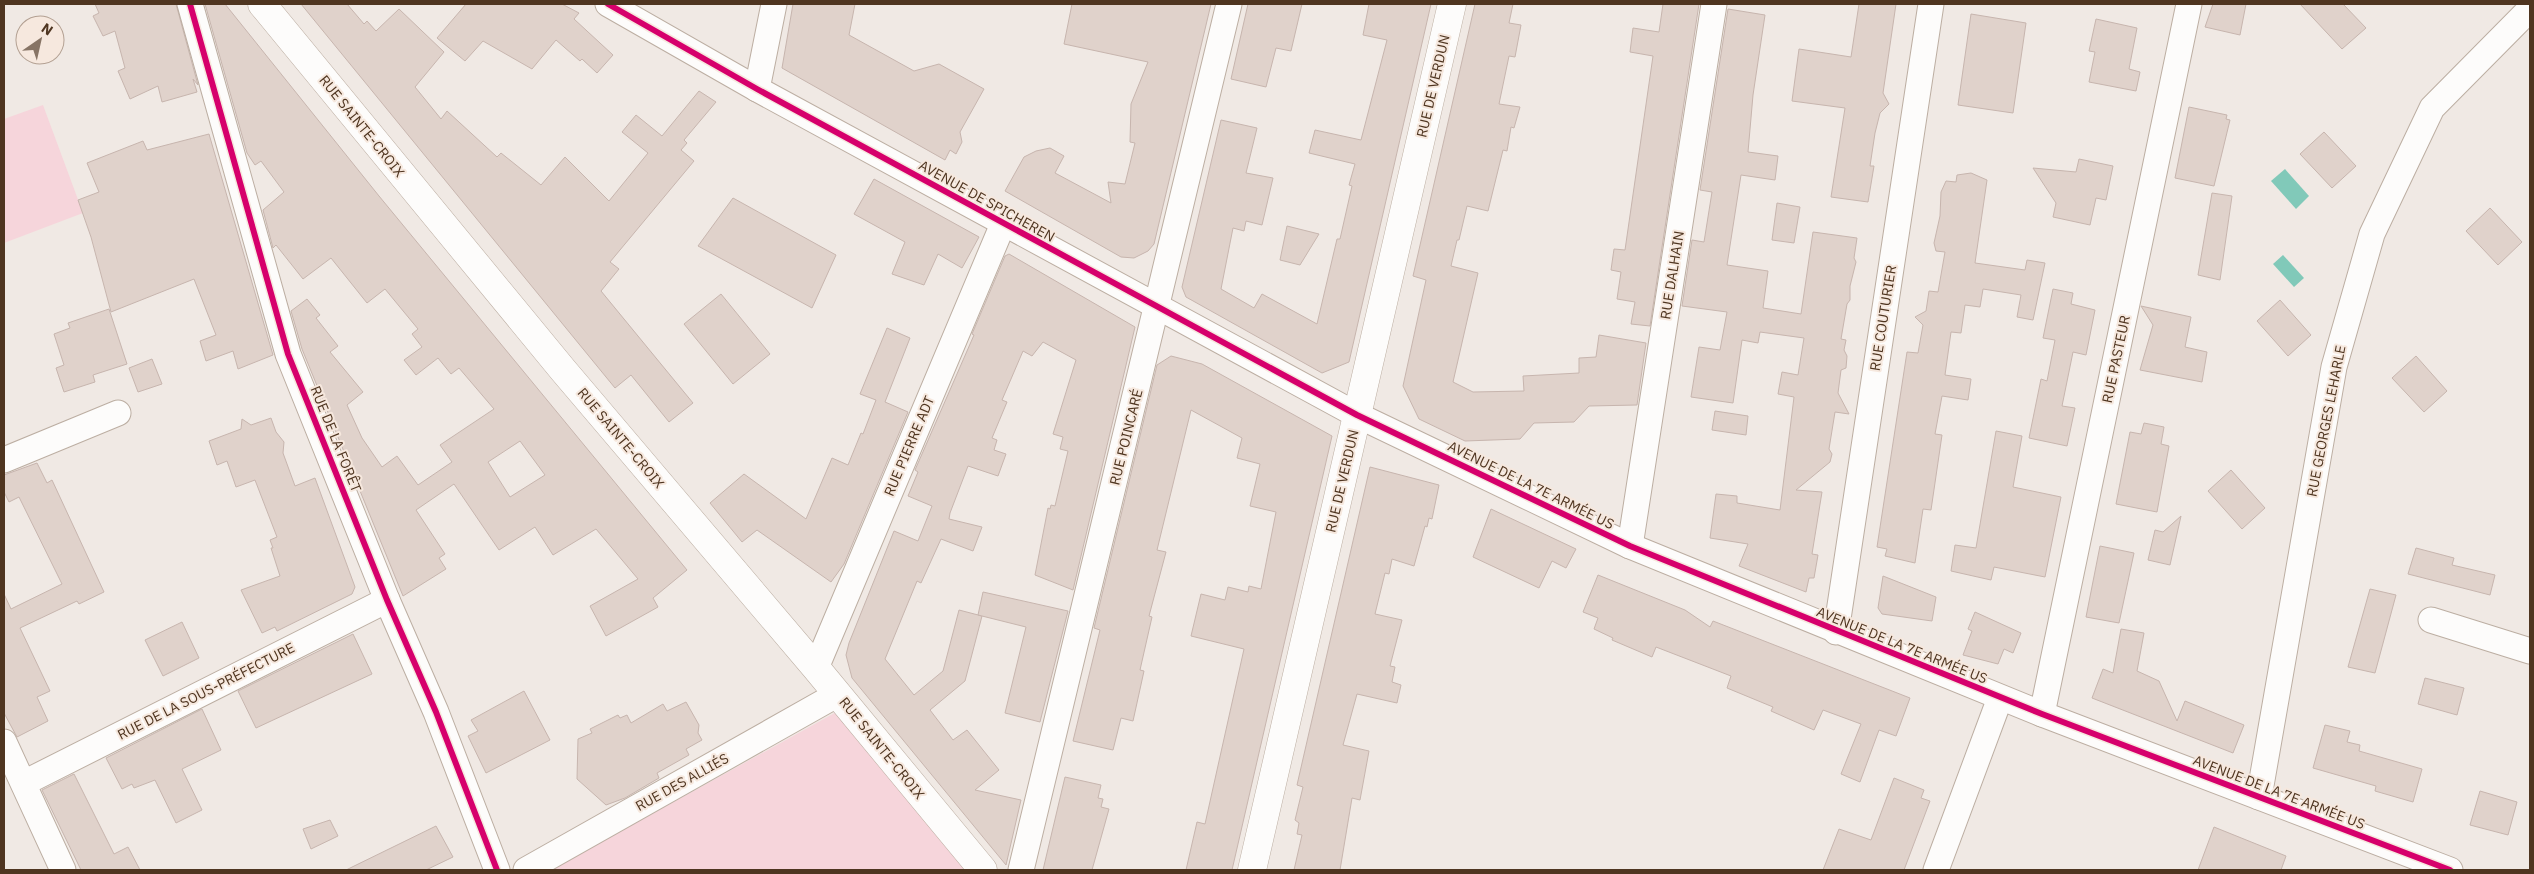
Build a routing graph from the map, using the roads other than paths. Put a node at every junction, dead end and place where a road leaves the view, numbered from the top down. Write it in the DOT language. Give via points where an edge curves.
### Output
graph roads {
  1 [pos="190,4"];
  2 [pos="262,4"];
  3 [pos="608,4"];
  4 [pos="774,4"];
  5 [pos="1229,4"];
  6 [pos="1452,4"];
  7 [pos="1714,4"];
  8 [pos="1931,4"];
  9 [pos="2189,4"];
  10 [pos="2530,9"];
  11 [pos="757,90"];
  12 [pos="1003,224"];
  13 [pos="1157,307"];
  14 [pos="118,413"];
  15 [pos="1357,415"];
  16 [pos="4,460"];
  17 [pos="1630,546"];
  18 [pos="387,600"];
  19 [pos="2431,620"];
  20 [pos="1836,632"];
  21 [pos="2530,651"];
  22 [pos="816,668"];
  23 [pos="838,694"];
  24 [pos="2000,698"];
  25 [pos="2042,714"];
  26 [pos="4,742"];
  27 [pos="24,783"];
  28 [pos="2259,797"];
  29 [pos="63,870"];
  30 [pos="497,870"];
  31 [pos="526,870"];
  32 [pos="983,870"];
  33 [pos="1021,870"];
  34 [pos="1252,870"];
  35 [pos="1936,870"];
  36 [pos="2450,870"];
  1 -- 18 [label="street, RUE DE LA FORÊT" via="288,354"];
  2 -- 22 [label="main road, RUE SAINTE-CROIX" via="563,370"];
  3 -- 11 [label="street, AVENUE DE SPICHEREN"];
  4 -- 11 [label="street"];
  5 -- 13 [label="street, RUE POINCARÉ"];
  6 -- 15 [label="main road, RUE DE VERDUN"];
  7 -- 17 [label="street, RUE DALHAIN"];
  8 -- 20 [label="street, RUE COUTURIER"];
  9 -- 25 [label="street, RUE PASTEUR"];
  10 -- 28 [label="street, RUE GEORGES LEHARLE" via="2432,108 2372,234 2334,367"];
  11 -- 12 [label="street, AVENUE DE SPICHEREN"];
  12 -- 13 [label="street, AVENUE DE SPICHEREN"];
  12 -- 22 [label="street, RUE PIERRE ADT"];
  13 -- 15 [label="street, AVENUE DE SPICHEREN"];
  13 -- 33 [label="street, RUE POINCARÉ"];
  14 -- 16 [label="street"];
  15 -- 17 [label="street, AVENUE DE LA 7E ARMÉE US"];
  15 -- 34 [label="main road, RUE DE VERDUN"];
  17 -- 20 [label="street, AVENUE DE LA 7E ARMÉE US"];
  18 -- 27 [label="street, RUE DE LA SOUS-PRÉFECTURE"];
  18 -- 30 [label="street, RUE DE LA FORÊT" via="436,712"];
  19 -- 21 [label="street"];
  20 -- 24 [label="street, AVENUE DE LA 7E ARMÉE US"];
  22 -- 23 [label="main road, RUE SAINTE-CROIX"];
  23 -- 31 [label="street, RUE DES ALLIÉS"];
  23 -- 32 [label="main road, RUE SAINTE-CROIX"];
  24 -- 25 [label="street, AVENUE DE LA 7E ARMÉE US"];
  24 -- 35 [label="street"];
  25 -- 28 [label="street, AVENUE DE LA 7E ARMÉE US"];
  26 -- 27 [label="street"];
  27 -- 29 [label="street"];
  28 -- 36 [label="street, AVENUE DE LA 7E ARMÉE US"];
}
